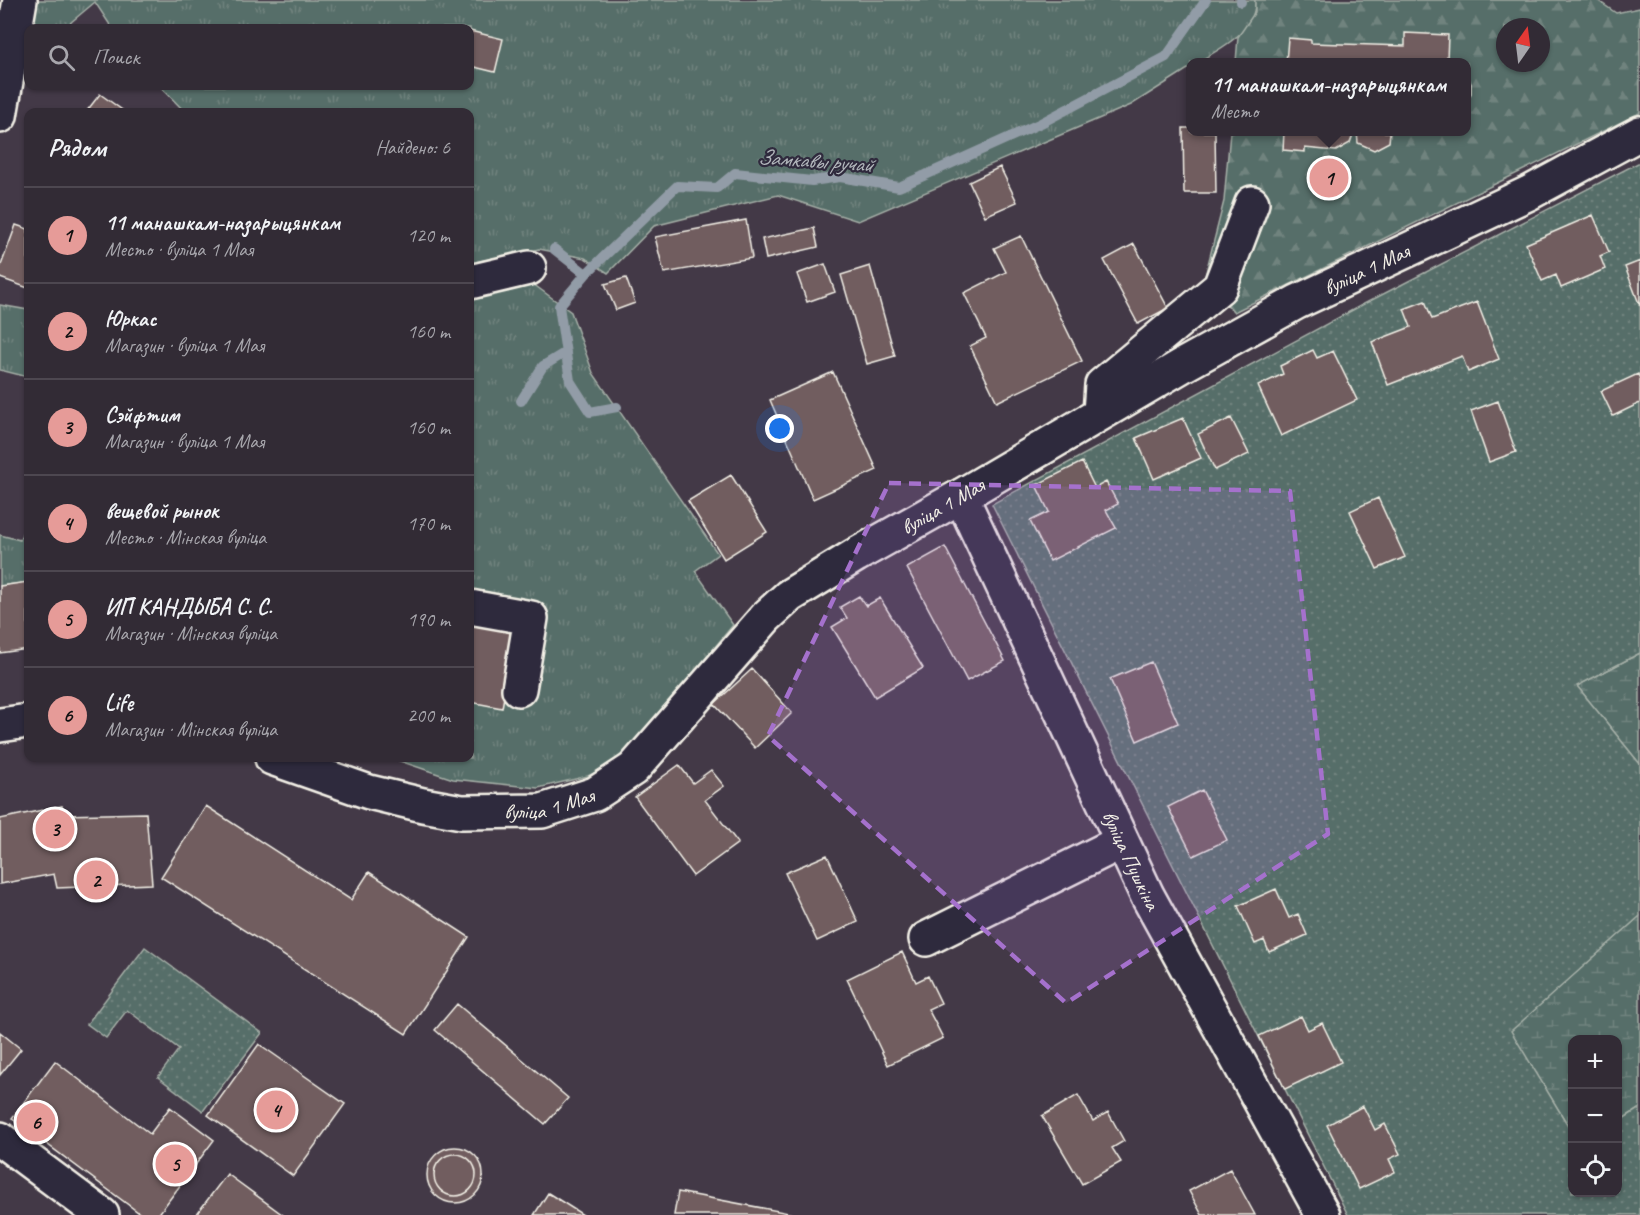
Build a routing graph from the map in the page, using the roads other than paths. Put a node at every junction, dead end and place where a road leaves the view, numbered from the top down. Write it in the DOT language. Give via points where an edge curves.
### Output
graph roads {
  1 [pos="20,0"];
  2 [pos="0,114"];
  3 [pos="1640,133"];
  4 [pos="1252,203"];
  5 [pos="529,268"];
  6 [pos="474,281"];
  7 [pos="1100,414"];
  8 [pos="961,496"];
  9 [pos="474,608"];
  10 [pos="519,689"];
  11 [pos="24,722"];
  12 [pos="0,725"];
  13 [pos="283,762"];
  14 [pos="1121,842"];
  15 [pos="926,939"];
  16 [pos="0,1139"];
  17 [pos="102,1215"];
  18 [pos="1323,1215"];
  1 -- 2 [label="street"];
  3 -- 7 [label="street, вуліца 1 Мая" via="1529,193 1297,302"];
  4 -- 7 [label="street" via="1220,287 1102,385"];
  5 -- 6 [label="street"];
  7 -- 8 [label="street, вуліца 1 Мая"];
  8 -- 13 [label="street, вуліца 1 Мая" via="789,596 766,617 633,769 595,794 542,811 462,812 369,792"];
  8 -- 14 [label="street, вуліца Пушкіна"];
  9 -- 10 [label="street" via="531,618"];
  11 -- 12 [label="street"];
  14 -- 15 [label="street"];
  14 -- 18 [label="street, вуліца Пушкіна"];
  16 -- 17 [label="street"];
}
